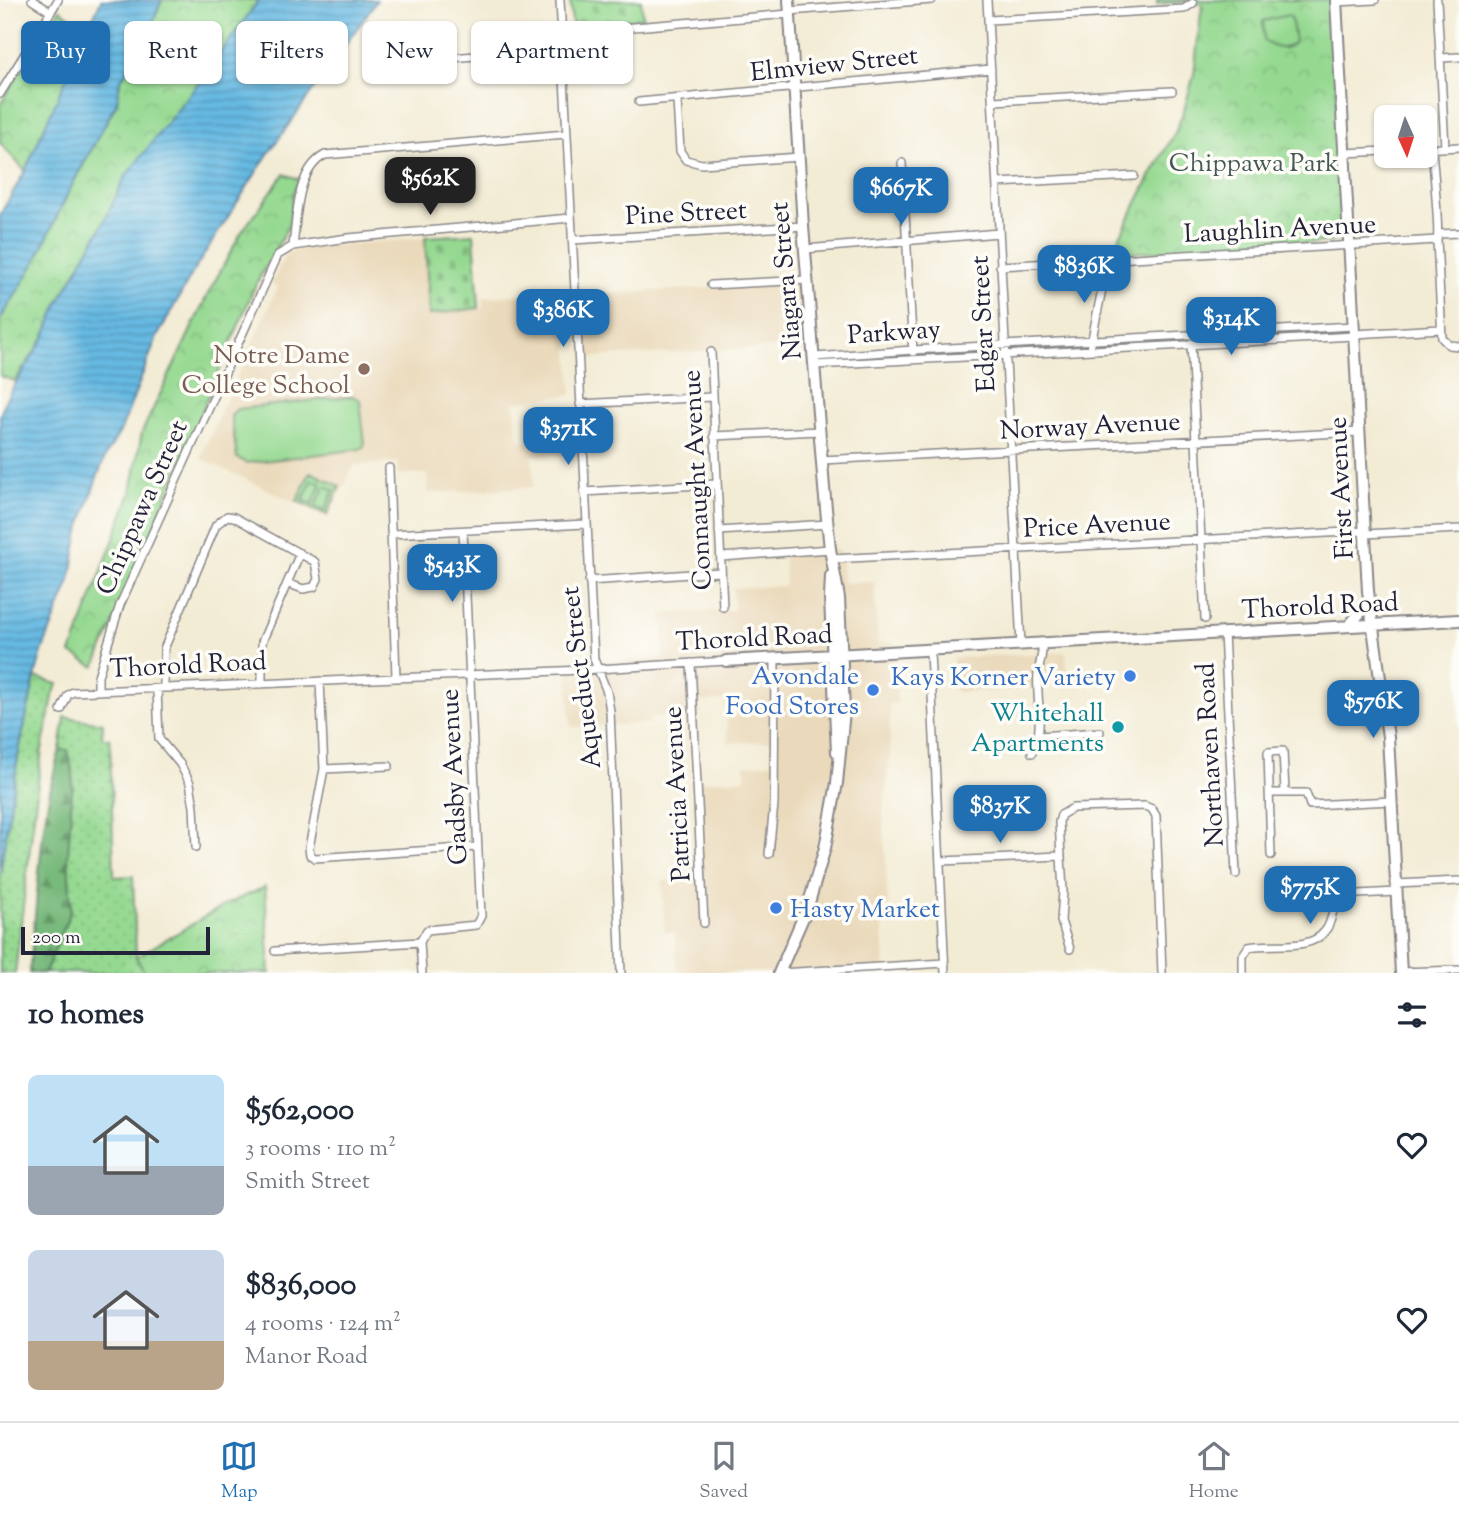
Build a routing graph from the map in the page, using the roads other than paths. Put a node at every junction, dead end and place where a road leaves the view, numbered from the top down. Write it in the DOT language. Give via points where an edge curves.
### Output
graph roads {
  1 [pos="32,0"];
  2 [pos="58,0"];
  3 [pos="560,0"];
  4 [pos="932,0"];
  5 [pos="987,0"];
  6 [pos="1375,0"];
  7 [pos="1437,0"];
  8 [pos="1336,1"];
  9 [pos="1193,2"];
  10 [pos="789,8"];
  11 [pos="51,12"];
  12 [pos="989,20"];
  13 [pos="561,21"];
  14 [pos="633,25"];
  15 [pos="1459,57"];
  16 [pos="1440,58"];
  17 [pos="990,69"];
  18 [pos="564,84"];
  19 [pos="794,88"];
  20 [pos="1172,91"];
  21 [pos="0,94"];
  22 [pos="677,100"];
  23 [pos="993,101"];
  24 [pos="639,102"];
  25 [pos="566,134"];
  26 [pos="1445,147"];
  27 [pos="1459,147"];
  28 [pos="1437,148"];
  29 [pos="1374,152"];
  30 [pos="1344,153"];
  31 [pos="799,157"];
  32 [pos="902,163"];
  33 [pos="1430,168"];
  34 [pos="1134,176"];
  35 [pos="997,183"];
  36 [pos="571,218"];
  37 [pos="803,226"];
  38 [pos="999,233"];
  39 [pos="1459,233"];
  40 [pos="1438,237"];
  41 [pos="572,240"];
  42 [pos="908,241"];
  43 [pos="1349,245"];
  44 [pos="293,246"];
  45 [pos="805,249"];
  46 [pos="1108,259"];
  47 [pos="1000,266"];
  48 [pos="807,280"];
  49 [pos="711,285"];
  50 [pos="1441,329"];
  51 [pos="1268,331"];
  52 [pos="1354,332"];
  53 [pos="1190,335"];
  54 [pos="1091,340"];
  55 [pos="1269,341"];
  56 [pos="1005,345"];
  57 [pos="1191,345"];
  58 [pos="1459,346"];
  59 [pos="913,350"];
  60 [pos="1091,351"];
  61 [pos="711,352"];
  62 [pos="1005,355"];
  63 [pos="913,360"];
  64 [pos="815,361"];
  65 [pos="711,397"];
  66 [pos="580,404"];
  67 [pos="820,431"];
  68 [pos="1359,432"];
  69 [pos="714,436"];
  70 [pos="1196,440"];
  71 [pos="1010,450"];
  72 [pos="822,460"];
  73 [pos="389,468"];
  74 [pos="716,484"];
  75 [pos="584,492"];
  76 [pos="585,524"];
  77 [pos="828,524"];
  78 [pos="1459,529"];
  79 [pos="463,531"];
  80 [pos="719,531"];
  81 [pos="1365,532"];
  82 [pos="392,534"];
  83 [pos="1201,539"];
  84 [pos="1016,549"];
  85 [pos="300,553"];
  86 [pos="831,554"];
  87 [pos="720,557"];
  88 [pos="720,572"];
  89 [pos="589,581"];
  90 [pos="287,583"];
  91 [pos="1369,602"];
  92 [pos="723,607"];
  93 [pos="1205,619"];
  94 [pos="1459,620"];
  95 [pos="1373,625"];
  96 [pos="1349,626"];
  97 [pos="1224,633"];
  98 [pos="1042,644"];
  99 [pos="1021,645"];
  100 [pos="930,650"];
  101 [pos="838,655"];
  102 [pos="775,658"];
  103 [pos="726,661"];
  104 [pos="691,663"];
  105 [pos="598,669"];
  106 [pos="469,674"];
  107 [pos="396,678"];
  108 [pos="320,681"];
  109 [pos="262,684"];
  110 [pos="160,689"];
  111 [pos="98,691"];
  112 [pos="61,710"];
  113 [pos="1100,732"];
  114 [pos="1038,736"];
  115 [pos="1032,753"];
  116 [pos="389,766"];
  117 [pos="324,769"];
  118 [pos="1285,792"];
  119 [pos="1270,793"];
  120 [pos="1392,801"];
  121 [pos="196,847"];
  122 [pos="478,847"];
  123 [pos="769,854"];
  124 [pos="1271,855"];
  125 [pos="1061,856"];
  126 [pos="941,862"];
  127 [pos="1236,874"];
  128 [pos="1459,881"];
  129 [pos="1396,888"];
  130 [pos="704,923"];
  131 [pos="420,942"];
  132 [pos="1070,949"];
  133 [pos="275,951"];
  134 [pos="945,963"];
  135 [pos="1459,970"];
  136 [pos="851,971"];
  137 [pos="1401,972"];
  138 [pos="422,973"];
  139 [pos="621,973"];
  140 [pos="779,973"];
  141 [pos="945,973"];
  142 [pos="1162,973"];
  143 [pos="1243,973"];
  1 -- 11 [label="street"];
  2 -- 11 [label="street"];
  3 -- 13 [label="street, Aqueduct Street"];
  4 -- 10 [label="street"];
  5 -- 12 [label="street, Edgar Street"];
  6 -- 8 [label="street"];
  7 -- 16 [label="street"];
  8 -- 30 [label="street, First Avenue"];
  9 -- 12 [label="street" via="1184,9"];
  10 -- 14 [label="street"];
  10 -- 19 [label="street, Niagara Street"];
  11 -- 21 [label="street"];
  12 -- 17 [label="street, Edgar Street"];
  15 -- 16 [label="street"];
  16 -- 26 [label="street"];
  17 -- 19 [label="street, Elmview Street"];
  17 -- 23 [label="street, Edgar Street"];
  18 -- 25 [label="street, Aqueduct Street"];
  19 -- 22 [label="street, Elmview Street"];
  19 -- 31 [label="street, Niagara Street"];
  20 -- 23 [label="street"];
  22 -- 24 [label="street, Elmview Street"];
  22 -- 31 [label="street" via="680,146 688,161 702,164"];
  23 -- 35 [label="street, Edgar Street"];
  25 -- 36 [label="street, Aqueduct Street"];
  25 -- 44 [label="street" via="325,155 312,165 298,198"];
  26 -- 27 [label="street"];
  26 -- 28 [label="street"];
  29 -- 30 [label="street"];
  30 -- 43 [label="street, First Avenue"];
  31 -- 37 [label="street, Niagara Street"];
  32 -- 42 [label="street"];
  33 -- 40 [label="street"];
  34 -- 35 [label="street"];
  35 -- 38 [label="street, Edgar Street"];
  36 -- 41 [label="street, Aqueduct Street"];
  36 -- 44 [label="street"];
  37 -- 41 [label="street, Pine Street"];
  37 -- 45 [label="street, Niagara Street"];
  38 -- 42 [label="street"];
  38 -- 47 [label="street, Edgar Street"];
  39 -- 40 [label="street, Laughlin Avenue"];
  40 -- 43 [label="street, Laughlin Avenue"];
  40 -- 50 [label="street"];
  41 -- 66 [label="street, Aqueduct Street"];
  42 -- 45 [label="street"];
  42 -- 59 [label="street"];
  43 -- 46 [label="street, Laughlin Avenue"];
  43 -- 52 [label="street, First Avenue"];
  44 -- 111 [label="street, Chippawa Street" via="278,255 270,270 135,569 108,639"];
  45 -- 48 [label="street, Niagara Street"];
  46 -- 47 [label="street, Laughlin Avenue"];
  46 -- 54 [label="street"];
  47 -- 56 [label="street, Edgar Street"];
  48 -- 49 [label="street"];
  48 -- 64 [label="street, Niagara Street"];
  50 -- 52 [label="street, Parkway"];
  50 -- 58 [label="street" via="1445,342"];
  51 -- 52 [label="street, Parkway"];
  51 -- 53 [label="street, Parkway"];
  51 -- 55 [label="street"];
  52 -- 55 [label="street, Parkway"];
  52 -- 68 [label="street, First Avenue"];
  53 -- 54 [label="street, Parkway"];
  53 -- 57 [label="street"];
  54 -- 56 [label="street, Parkway"];
  54 -- 60 [label="street"];
  55 -- 57 [label="street, Parkway"];
  56 -- 59 [label="street, Parkway"];
  56 -- 62 [label="street, Edgar Street"];
  57 -- 60 [label="street, Parkway"];
  57 -- 70 [label="street"];
  59 -- 63 [label="street"];
  59 -- 64 [label="street, Parkway"];
  60 -- 62 [label="street, Parkway"];
  61 -- 65 [label="street, Connaught Avenue"];
  62 -- 63 [label="street, Parkway"];
  62 -- 71 [label="street, Edgar Street"];
  63 -- 64 [label="street, Parkway"];
  64 -- 67 [label="street, Niagara Street"];
  65 -- 66 [label="street"];
  65 -- 69 [label="street, Connaught Avenue"];
  66 -- 75 [label="street, Aqueduct Street"];
  67 -- 69 [label="street"];
  67 -- 72 [label="street, Niagara Street"];
  68 -- 70 [label="street, Norway Avenue"];
  68 -- 81 [label="street, First Avenue"];
  69 -- 74 [label="street, Connaught Avenue"];
  70 -- 71 [label="street, Norway Avenue"];
  70 -- 83 [label="street"];
  71 -- 72 [label="street, Norway Avenue"];
  71 -- 84 [label="street, Edgar Street"];
  72 -- 77 [label="street, Niagara Street"];
  73 -- 82 [label="street"];
  74 -- 75 [label="street"];
  74 -- 80 [label="street, Connaught Avenue"];
  75 -- 76 [label="street, Aqueduct Street"];
  76 -- 79 [label="street"];
  76 -- 89 [label="street, Aqueduct Street"];
  77 -- 80 [label="street"];
  77 -- 86 [label="street, Niagara Street"];
  78 -- 81 [label="street, Price Avenue"];
  79 -- 82 [label="street"];
  79 -- 106 [label="street, Gadsby Avenue"];
  80 -- 87 [label="street, Connaught Avenue"];
  81 -- 83 [label="street, Price Avenue"];
  81 -- 91 [label="street, First Avenue"];
  82 -- 107 [label="street"];
  83 -- 84 [label="street, Price Avenue"];
  83 -- 93 [label="street"];
  84 -- 86 [label="street, Price Avenue"];
  84 -- 99 [label="street, Edgar Street"];
  85 -- 90 [label="street"];
  85 -- 90 [label="street" via="315,562 316,585 308,589"];
  85 -- 110 [label="street" via="234,517 227,516 216,525 164,649"];
  86 -- 87 [label="street, Price Avenue"];
  86 -- 101 [label="street, Niagara Street" via="830,598"];
  87 -- 88 [label="street, Connaught Avenue"];
  88 -- 89 [label="street"];
  88 -- 92 [label="street, Connaught Avenue"];
  89 -- 105 [label="street, Aqueduct Street"];
  90 -- 109 [label="street" via="262,642"];
  91 -- 95 [label="street, First Avenue"];
  91 -- 96 [label="street"];
  94 -- 95 [label="street, Thorold Road"];
  95 -- 96 [label="street, Thorold Road"];
  95 -- 120 [label="street, First Avenue"];
  96 -- 97 [label="street, Thorold Road"];
  97 -- 98 [label="street, Thorold Road"];
  97 -- 127 [label="street, Northaven Road"];
  98 -- 99 [label="street, Thorold Road"];
  98 -- 114 [label="street"];
  99 -- 100 [label="street, Thorold Road"];
  100 -- 101 [label="street, Thorold Road"];
  100 -- 126 [label="street"];
  101 -- 102 [label="street, Thorold Road"];
  101 -- 140 [label="street, Niagara Street" via="835,745 839,764 831,825 802,922"];
  102 -- 103 [label="street, Thorold Road"];
  102 -- 123 [label="street"];
  103 -- 104 [label="street, Thorold Road"];
  104 -- 105 [label="street, Thorold Road"];
  104 -- 130 [label="street, Patricia Avenue"];
  105 -- 106 [label="street, Thorold Road"];
  105 -- 139 [label="street, Aqueduct Street" via="610,711"];
  106 -- 107 [label="street, Thorold Road"];
  106 -- 122 [label="street, Gadsby Avenue"];
  107 -- 108 [label="street, Thorold Road"];
  108 -- 109 [label="street, Thorold Road"];
  108 -- 117 [label="street"];
  109 -- 110 [label="street, Thorold Road"];
  110 -- 111 [label="street, Thorold Road"];
  110 -- 121 [label="street" via="159,739 190,783"];
  111 -- 112 [label="street, Thorold Road" via="71,693"];
  113 -- 114 [label="street"];
  114 -- 115 [label="street" via="1032,740"];
  116 -- 117 [label="street"];
  117 -- 122 [label="street" via="309,848 315,858"];
  118 -- 119 [label="street"];
  118 -- 119 [label="street" via="1283,751 1275,751 1268,752"];
  118 -- 120 [label="street" via="1306,793 1310,805"];
  119 -- 124 [label="street"];
  120 -- 129 [label="street, First Avenue"];
  122 -- 131 [label="street, Gadsby Avenue" via="481,916 476,925 427,930"];
  125 -- 126 [label="street"];
  125 -- 132 [label="street" via="1061,921"];
  125 -- 142 [label="street" via="1060,818 1068,810 1140,805 1153,811"];
  126 -- 134 [label="street"];
  128 -- 129 [label="street"];
  129 -- 137 [label="street, First Avenue"];
  129 -- 143 [label="street" via="1340,895 1320,937 1305,943 1249,947 1243,956"];
  131 -- 133 [label="street"];
  131 -- 138 [label="street"];
  134 -- 136 [label="street"];
  134 -- 141 [label="street"];
  135 -- 137 [label="street"];
  136 -- 140 [label="street"];
}
